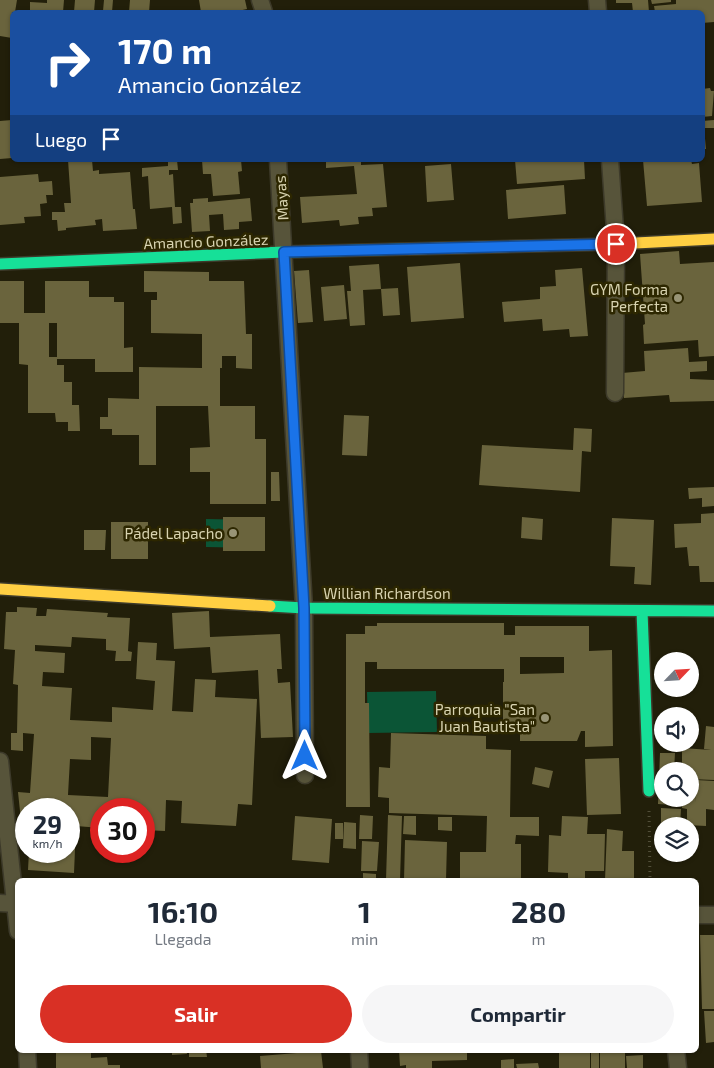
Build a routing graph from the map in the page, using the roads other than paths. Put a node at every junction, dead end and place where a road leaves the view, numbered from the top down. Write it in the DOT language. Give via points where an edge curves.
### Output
graph roads {
  1 [pos="278,162"];
  2 [pos="610,162"];
  3 [pos="714,239"];
  4 [pos="616,244"];
  5 [pos="284,252"];
  6 [pos="0,264"];
  7 [pos="614,393"];
  8 [pos="0,589"];
  9 [pos="304,608"];
  10 [pos="642,610"];
  11 [pos="714,611"];
  12 [pos="0,761"];
  13 [pos="305,775"];
  14 [pos="649,790"];
  15 [pos="11,904"];
  16 [pos="699,915"];
  17 [pos="714,915"];
  18 [pos="15,919"];
  19 [pos="27,1053"];
  20 [pos="359,1053"];
  21 [pos="676,1053"];
  22 [pos="28,1068"];
  23 [pos="360,1068"];
  24 [pos="678,1068"];
  1 -- 5 [label="street, Mayas"];
  2 -- 4 [label="street"];
  3 -- 4 [label="street, Amancio González"];
  4 -- 5 [label="street, Amancio González"];
  4 -- 7 [label="street"];
  5 -- 6 [label="street, Amancio González"];
  5 -- 9 [label="street, Mayas"];
  8 -- 9 [label="street, Willian Richardson"];
  9 -- 10 [label="street, Willian Richardson"];
  9 -- 13 [label="street, Mayas"];
  10 -- 11 [label="street, Willian Richardson"];
  10 -- 14 [label="street"];
  12 -- 15 [label="street"];
  15 -- 18 [label="street"];
  16 -- 17 [label="street"];
  19 -- 22 [label="street"];
  20 -- 23 [label="street"];
  21 -- 24 [label="street"];
}
